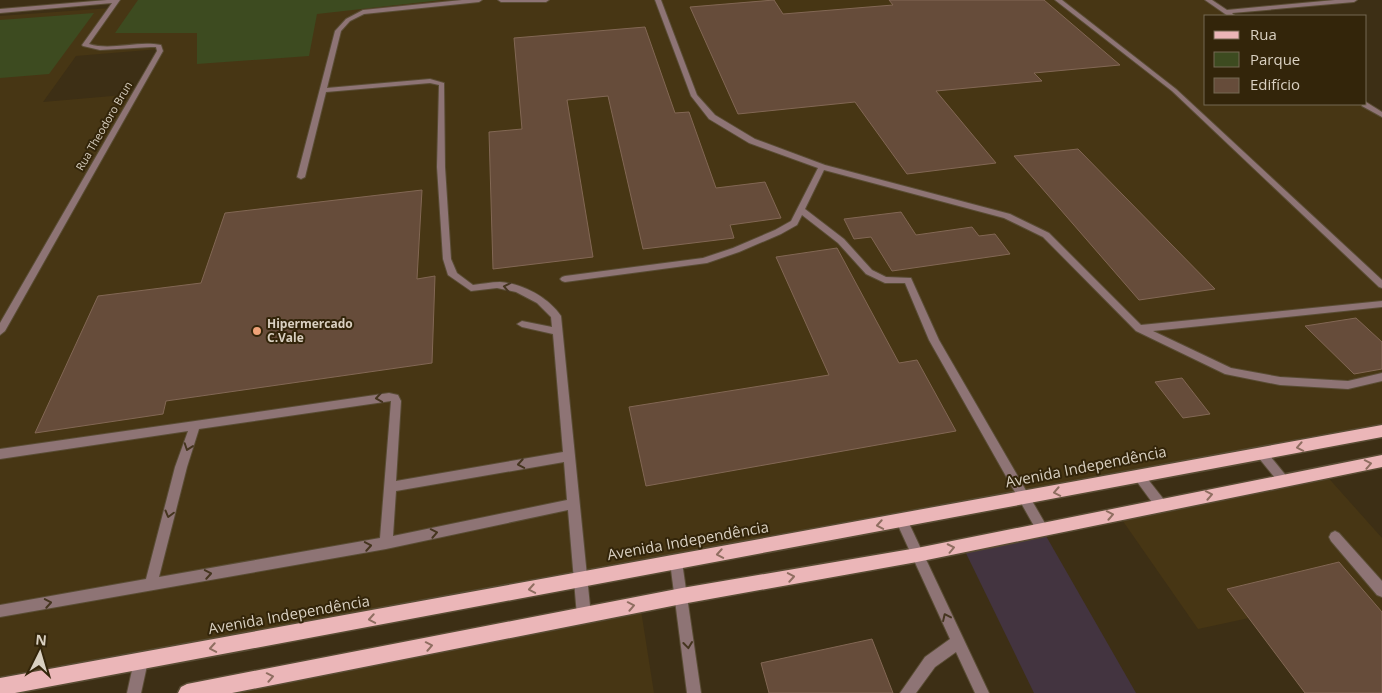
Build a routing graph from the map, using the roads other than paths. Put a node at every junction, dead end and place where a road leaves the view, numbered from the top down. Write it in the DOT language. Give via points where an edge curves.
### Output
graph roads {
  1 [pos="479,0"];
  2 [pos="501,0"];
  3 [pos="546,0"];
  4 [pos="658,0"];
  5 [pos="1058,0"];
  6 [pos="1208,0"];
  7 [pos="1354,0"];
  8 [pos="116,1"];
  9 [pos="0,11"];
  10 [pos="1230,14"];
  11 [pos="325,90"];
  12 [pos="1367,105"];
  13 [pos="1382,115"];
  14 [pos="822,166"];
  15 [pos="301,177"];
  16 [pos="802,211"];
  17 [pos="564,279"];
  18 [pos="1382,285"];
  19 [pos="1382,304"];
  20 [pos="522,324"];
  21 [pos="1139,329"];
  22 [pos="0,331"];
  23 [pos="558,332"];
  24 [pos="1382,377"];
  25 [pos="195,426"];
  26 [pos="1382,431"];
  27 [pos="0,454"];
  28 [pos="1262,454"];
  29 [pos="569,456"];
  30 [pos="1382,461"];
  31 [pos="1139,476"];
  32 [pos="1284,481"];
  33 [pos="390,487"];
  34 [pos="1024,498"];
  35 [pos="573,504"];
  36 [pos="1161,505"];
  37 [pos="902,521"];
  38 [pos="1042,529"];
  39 [pos="1335,537"];
  40 [pos="386,543"];
  41 [pos="917,555"];
  42 [pos="676,562"];
  43 [pos="580,580"];
  44 [pos="151,584"];
  45 [pos="1382,591"];
  46 [pos="682,596"];
  47 [pos="0,611"];
  48 [pos="584,616"];
  49 [pos="958,642"];
  50 [pos="141,661"];
  51 [pos="0,687"];
  52 [pos="134,693"];
  53 [pos="188,693"];
  54 [pos="694,693"];
  55 [pos="907,693"];
  56 [pos="982,693"];
  1 -- 11 [label="street" via="363,12 348,20 338,31"];
  2 -- 3 [label="street"];
  4 -- 14 [label="street" via="694,96 712,117 752,141"];
  5 -- 18 [label="street" via="1174,90"];
  6 -- 10 [label="street"];
  7 -- 10 [label="street"];
  8 -- 9 [label="street"];
  8 -- 22 [label="street, Rua Theodoro Brun" via="85,45 150,44 159,46 160,51"];
  11 -- 15 [label="street"];
  23 -- 11 [label="street, one-way" via="552,309 526,293 506,286 471,288 454,275 447,259 440,167 442,84 430,81"];
  12 -- 13 [label="street"];
  14 -- 16 [label="street"];
  14 -- 21 [label="street" via="1007,216 1046,235"];
  16 -- 17 [label="street" via="794,223 778,232 704,261"];
  16 -- 34 [label="street" via="841,241 869,272 885,280 908,280 934,340"];
  19 -- 21 [label="street"];
  20 -- 23 [label="street"];
  21 -- 24 [label="street" via="1229,371 1280,381 1348,385"];
  23 -- 29 [label="street"];
  25 -- 27 [label="street"];
  33 -- 25 [label="street, one-way" via="394,398"];
  25 -- 44 [label="street, one-way"];
  26 -- 28 [label="main road, Avenida Independência, one-way"];
  28 -- 31 [label="main road, Avenida Independência"];
  28 -- 32 [label="street"];
  29 -- 33 [label="street, one-way"];
  29 -- 35 [label="street"];
  32 -- 30 [label="main road, one-way"];
  31 -- 34 [label="main road, Avenida Independência, one-way"];
  31 -- 36 [label="street"];
  36 -- 32 [label="main road, one-way"];
  33 -- 40 [label="street"];
  34 -- 37 [label="main road, Avenida Independência"];
  34 -- 38 [label="street"];
  40 -- 35 [label="street, one-way"];
  35 -- 43 [label="street"];
  38 -- 36 [label="main road, one-way"];
  37 -- 41 [label="street"];
  37 -- 42 [label="main road, Avenida Independência, one-way"];
  41 -- 38 [label="main road, one-way"];
  39 -- 45 [label="street"];
  44 -- 40 [label="street, one-way"];
  46 -- 41 [label="main road, one-way"];
  49 -- 41 [label="street, one-way"];
  42 -- 43 [label="main road, Avenida Independência"];
  42 -- 46 [label="street"];
  43 -- 48 [label="street"];
  43 -- 50 [label="main road, Avenida Independência, one-way"];
  47 -- 44 [label="street, one-way"];
  48 -- 46 [label="main road, one-way"];
  46 -- 54 [label="street, one-way"];
  53 -- 48 [label="main road, one-way"];
  49 -- 55 [label="street" via="930,662"];
  49 -- 56 [label="street"];
  50 -- 51 [label="main road, Avenida Independência"];
  50 -- 52 [label="street"];
}
